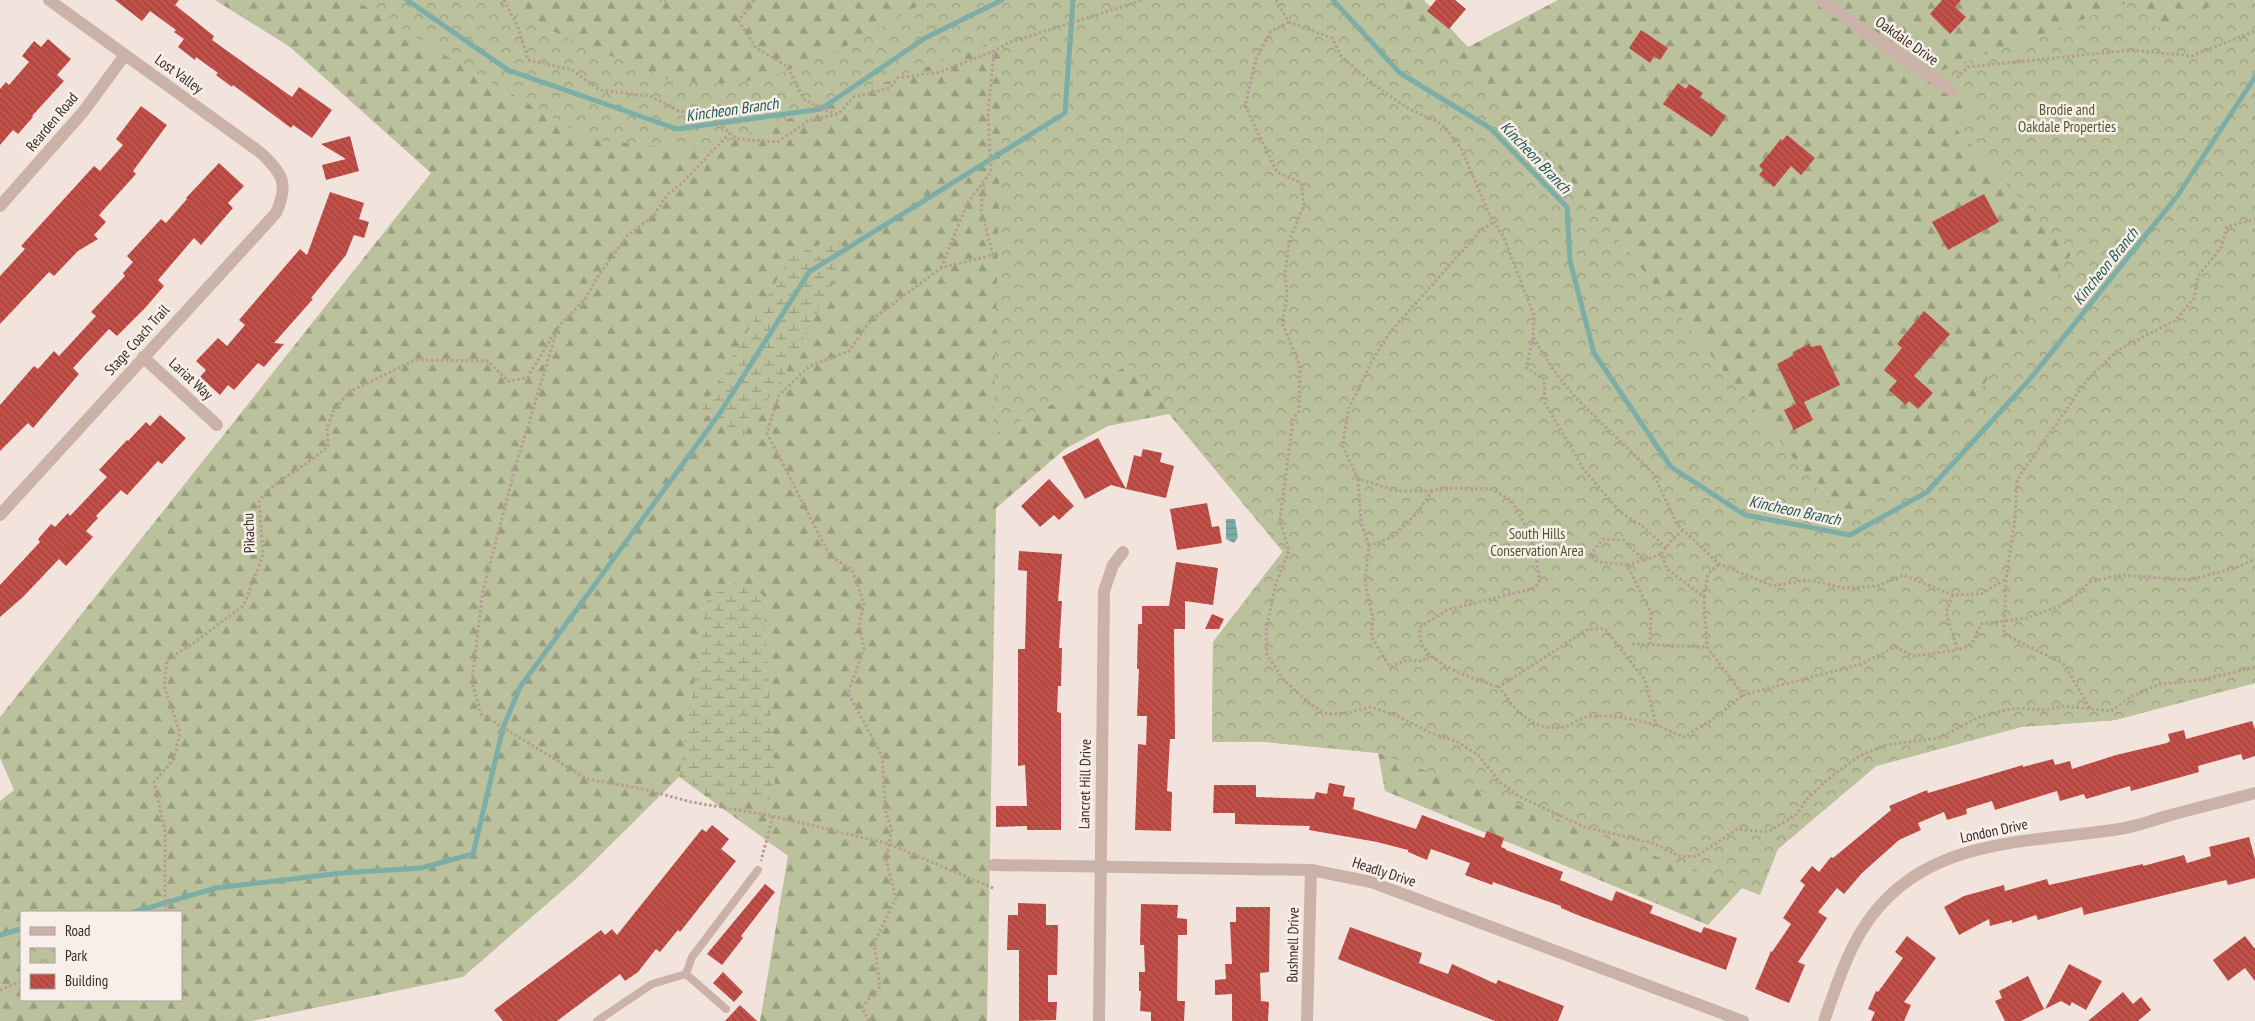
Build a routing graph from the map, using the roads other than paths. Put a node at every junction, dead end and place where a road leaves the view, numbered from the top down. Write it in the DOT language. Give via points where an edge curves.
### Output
graph roads {
  1 [pos="49,0"];
  2 [pos="1820,0"];
  3 [pos="125,55"];
  4 [pos="1950,89"];
  5 [pos="283,181"];
  6 [pos="0,206"];
  7 [pos="143,357"];
  8 [pos="217,425"];
  9 [pos="0,515"];
  10 [pos="1123,552"];
  11 [pos="2255,793"];
  12 [pos="993,866"];
  13 [pos="1101,866"];
  14 [pos="758,870"];
  15 [pos="1311,870"];
  16 [pos="686,974"];
  17 [pos="726,1008"];
  18 [pos="597,1021"];
  19 [pos="1099,1021"];
  20 [pos="1307,1021"];
  21 [pos="1743,1021"];
  22 [pos="1824,1021"];
  1 -- 3 [label="street, Lost Valley"];
  2 -- 4 [label="street, Oakdale Drive"];
  3 -- 5 [label="street, Lost Valley" via="261,153"];
  3 -- 6 [label="street, Rearden Road" via="83,112"];
  5 -- 7 [label="street, Stage Coach Trail" via="283,197 276,213"];
  7 -- 8 [label="street, Lariat Way"];
  7 -- 9 [label="street, Stage Coach Trail"];
  10 -- 13 [label="street, Lancret Hill Drive" via="1113,565 1104,591"];
  11 -- 22 [label="street, London Drive" via="2122,829 1979,848 1931,866 1891,895 1863,929 1845,965"];
  12 -- 13 [label="street, Headly Drive"];
  13 -- 15 [label="street, Headly Drive"];
  13 -- 19 [label="street, Lancret Hill Drive"];
  14 -- 16 [label="lane" via="692,957"];
  15 -- 20 [label="street, Bushnell Drive"];
  15 -- 21 [label="street, Headly Drive" via="1370,882"];
  16 -- 17 [label="lane"];
  16 -- 18 [label="lane" via="652,984"];
}
